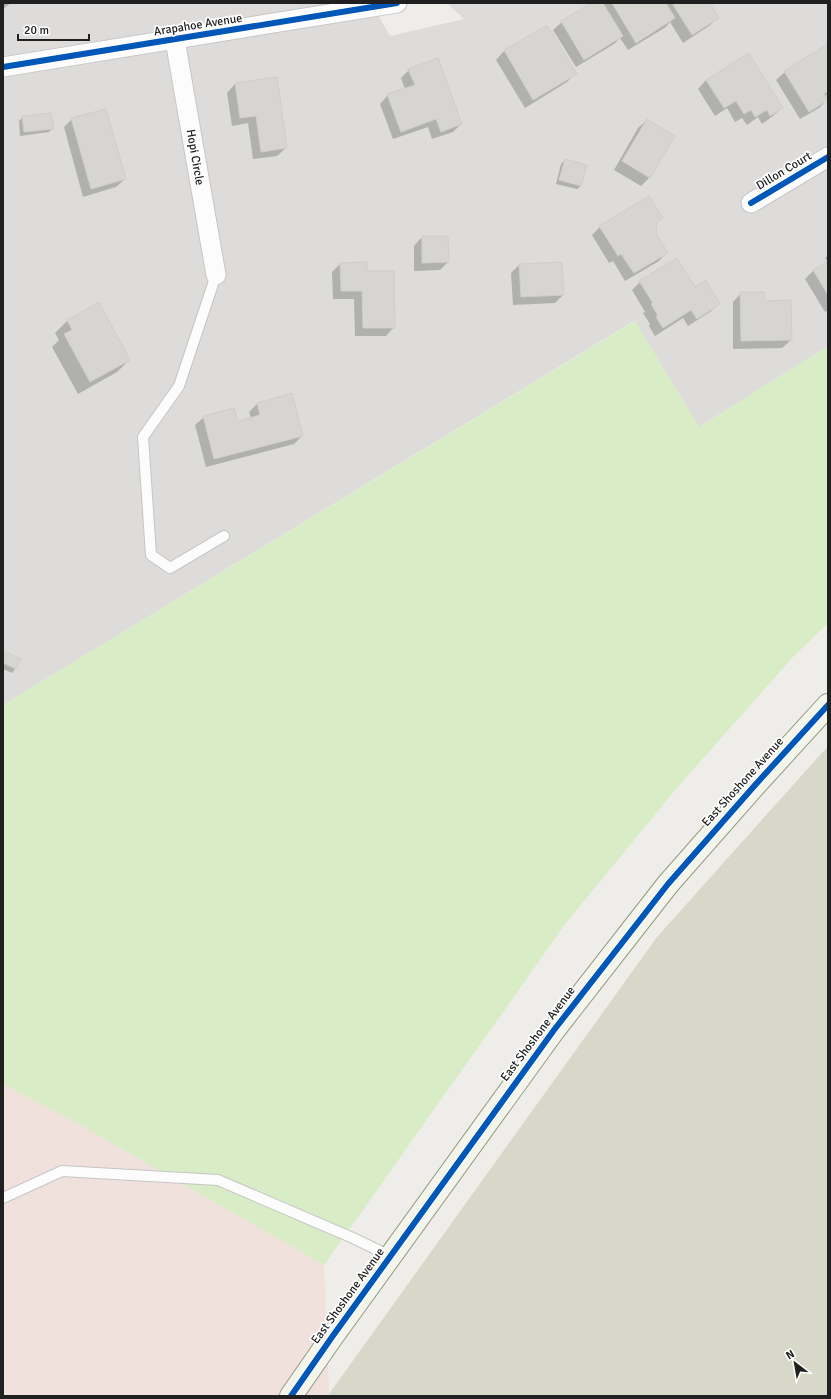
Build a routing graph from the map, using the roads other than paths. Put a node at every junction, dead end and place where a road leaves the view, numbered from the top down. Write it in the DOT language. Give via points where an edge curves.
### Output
graph roads {
  1 [pos="397,3"];
  2 [pos="175,40"];
  3 [pos="3,67"];
  4 [pos="828,157"];
  5 [pos="751,203"];
  6 [pos="216,275"];
  7 [pos="224,536"];
  8 [pos="828,704"];
  9 [pos="3,1198"];
  10 [pos="390,1256"];
  11 [pos="291,1396"];
  1 -- 2 [label="street, Arapahoe Avenue"];
  2 -- 3 [label="street, Arapahoe Avenue"];
  2 -- 6 [label="street, Hopi Circle"];
  4 -- 5 [label="street, Dillon Court"];
  6 -- 7 [label="lane" via="179,386 143,437 151,555 170,568"];
  8 -- 10 [label="street, East Shoshone Avenue" via="668,884 554,1030"];
  9 -- 10 [label="lane" via="62,1171 218,1180"];
  10 -- 11 [label="street, East Shoshone Avenue"];
}
